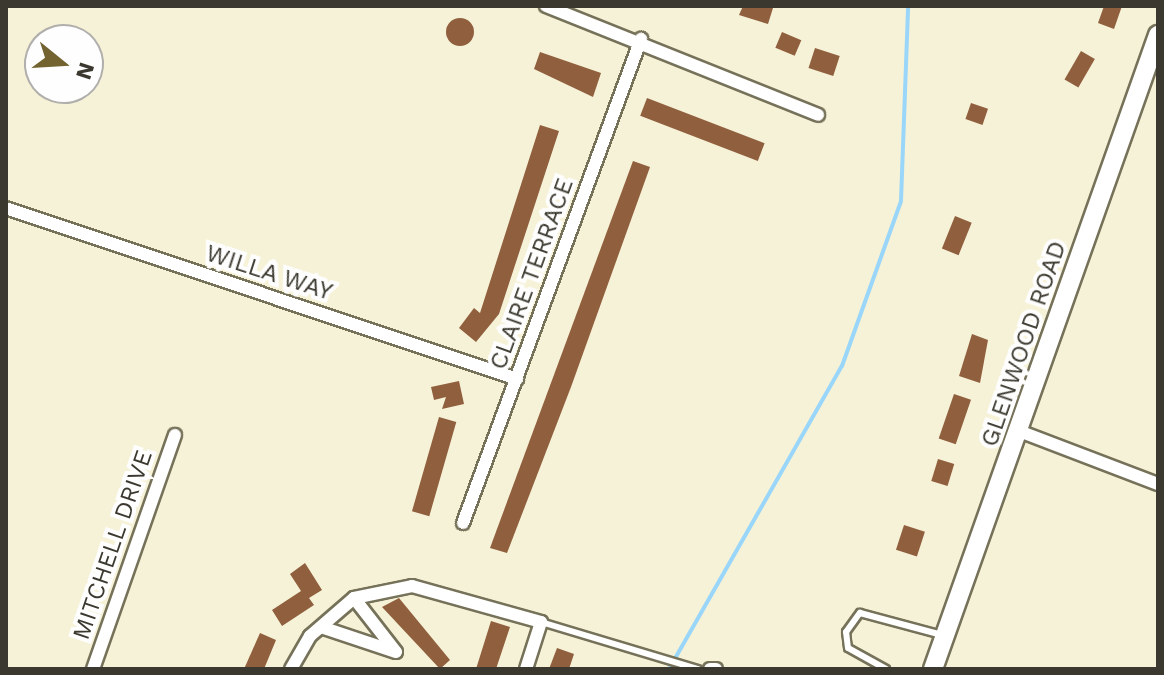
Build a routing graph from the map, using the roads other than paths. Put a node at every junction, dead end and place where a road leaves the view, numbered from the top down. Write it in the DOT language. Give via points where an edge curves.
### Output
graph roads {
  1 [pos="546,6"];
  2 [pos="1158,35"];
  3 [pos="641,39"];
  4 [pos="818,115"];
  5 [pos="6,208"];
  6 [pos="517,379"];
  7 [pos="1019,431"];
  8 [pos="175,435"];
  9 [pos="1158,484"];
  10 [pos="463,523"];
  11 [pos="354,598"];
  12 [pos="541,622"];
  13 [pos="321,627"];
  14 [pos="945,636"];
  15 [pos="93,669"];
  16 [pos="291,669"];
  17 [pos="526,669"];
  18 [pos="698,669"];
  19 [pos="710,669"];
  20 [pos="716,669"];
  21 [pos="886,669"];
  22 [pos="933,669"];
  1 -- 3 [label="street"];
  2 -- 7 [label="main road, GLENWOOD ROAD"];
  3 -- 4 [label="street"];
  3 -- 6 [label="street, CLAIRE TERRACE"];
  5 -- 6 [label="street, WILLA WAY"];
  6 -- 10 [label="street, CLAIRE TERRACE"];
  7 -- 9 [label="street"];
  7 -- 14 [label="main road, GLENWOOD ROAD"];
  8 -- 15 [label="street, MITCHELL DRIVE"];
  11 -- 12 [label="street" via="412,586"];
  11 -- 13 [label="street"];
  11 -- 13 [label="street" via="396,652"];
  12 -- 17 [label="street"];
  12 -- 18 [label="lane"];
  13 -- 16 [label="street"];
  14 -- 21 [label="lane" via="860,613 846,632 848,648"];
  14 -- 22 [label="main road, GLENWOOD ROAD"];
  19 -- 20 [label="street"];
}
